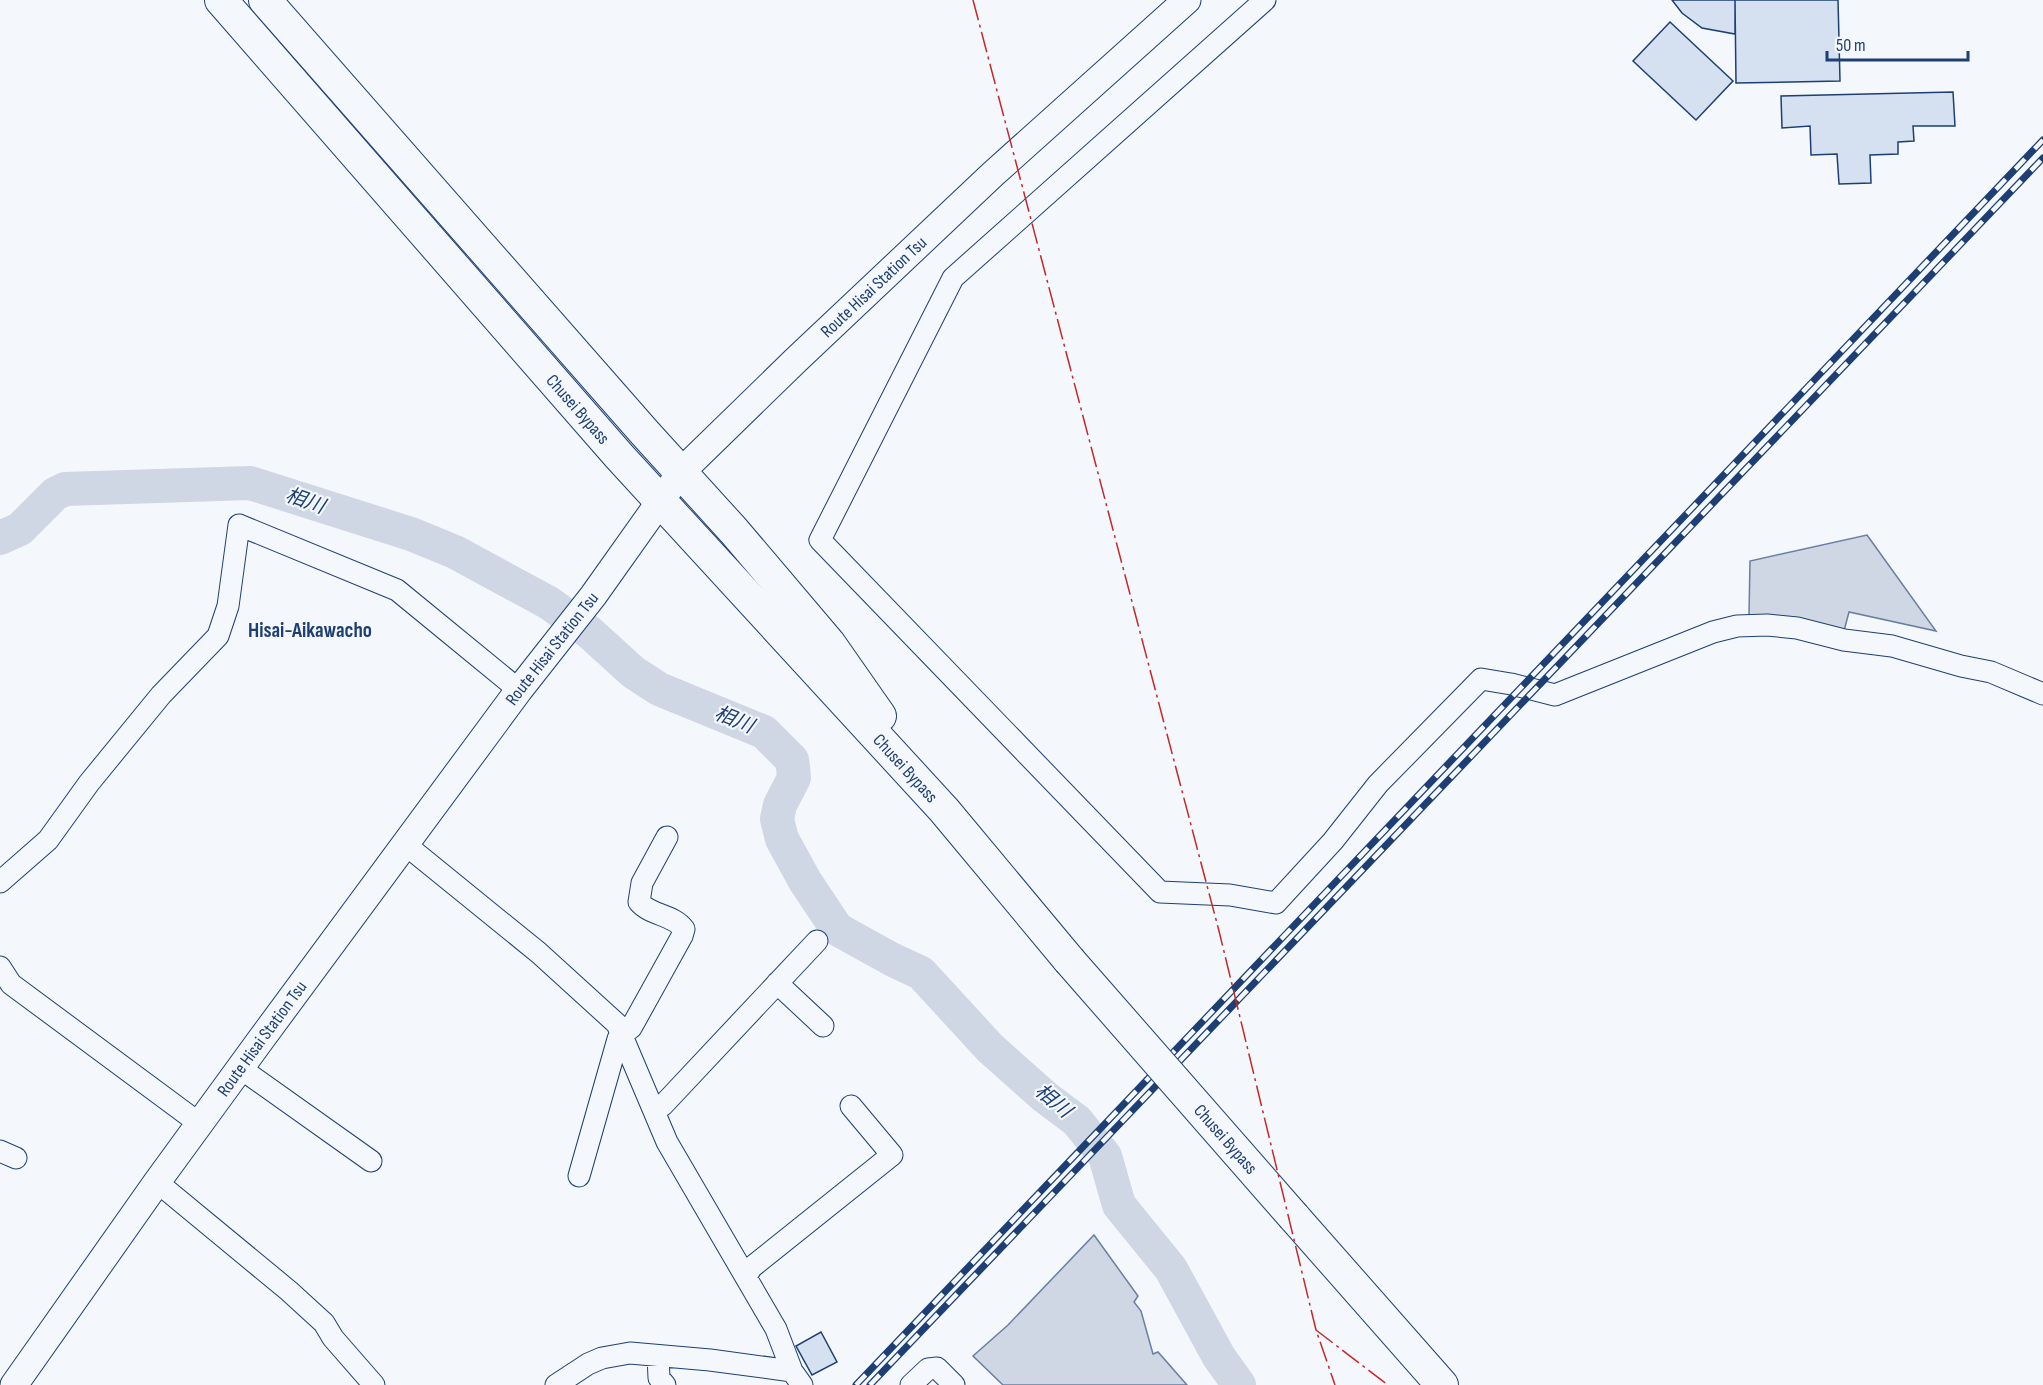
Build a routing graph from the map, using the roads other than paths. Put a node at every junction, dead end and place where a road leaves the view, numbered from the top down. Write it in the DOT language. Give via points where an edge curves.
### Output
graph roads {
  1 [pos="221,0"];
  2 [pos="265,0"];
  3 [pos="1187,0"];
  4 [pos="1264,0"];
  5 [pos="681,472"];
  6 [pos="660,501"];
  7 [pos="519,690"];
  8 [pos="2043,694"];
  9 [pos="944,810"];
  10 [pos="667,837"];
  11 [pos="406,845"];
  12 [pos="0,882"];
  13 [pos="817,941"];
  14 [pos="0,967"];
  15 [pos="777,983"];
  16 [pos="823,1026"];
  17 [pos="621,1033"];
  18 [pos="240,1068"];
  19 [pos="851,1106"];
  20 [pos="654,1111"];
  21 [pos="200,1124"];
  22 [pos="371,1161"];
  23 [pos="579,1176"];
  24 [pos="157,1182"];
  25 [pos="746,1276"];
  26 [pos="658,1356"];
  27 [pos="797,1378"];
  28 [pos="14,1385"];
  29 [pos="374,1385"];
  30 [pos="556,1385"];
  31 [pos="665,1385"];
  32 [pos="911,1385"];
  33 [pos="954,1385"];
  34 [pos="1442,1385"];
  1 -- 6 [label="highway, Chusei Bypass"];
  2 -- 5 [label="highway, Chusei Bypass"];
  3 -- 5 [label="main road, Route Hisai Station Tsu" via="993,174"];
  4 -- 8 [label="street" via="953,278 820,540 1160,892 1230,895 1276,903 1378,784 1481,679 1555,695 1713,632 1767,625 1892,646 1991,672"];
  5 -- 6 [label="main road, Route Hisai Station Tsu"];
  5 -- 9 [label="highway, Chusei Bypass" via="830,643"];
  6 -- 7 [label="main road, Route Hisai Station Tsu" via="593,596"];
  6 -- 9 [label="highway, Chusei Bypass"];
  7 -- 11 [label="main road, Route Hisai Station Tsu"];
  7 -- 12 [label="street" via="397,590 239,525 228,606 218,636 161,695 48,840"];
  9 -- 34 [label="highway, Chusei Bypass, bridge" via="1069,960"];
  10 -- 17 [label="street" via="642,883 639,902 645,909 679,922 684,929 631,1028"];
  11 -- 17 [label="street" via="539,952 617,1024"];
  11 -- 18 [label="main road, Route Hisai Station Tsu"];
  13 -- 15 [label="street"];
  14 -- 21 [label="street" via="11,984"];
  15 -- 16 [label="street"];
  15 -- 20 [label="street"];
  17 -- 20 [label="street"];
  17 -- 23 [label="street"];
  18 -- 21 [label="main road, Route Hisai Station Tsu"];
  18 -- 22 [label="street"];
  19 -- 25 [label="street" via="892,1155 752,1267"];
  20 -- 25 [label="street" via="667,1142"];
  21 -- 24 [label="main road, Route Hisai Station Tsu"];
  24 -- 28 [label="main road, Route Hisai Station Tsu"];
  24 -- 29 [label="street" via="324,1323"];
  25 -- 27 [label="street" via="776,1329"];
  26 -- 27 [label="street" via="711,1360"];
  26 -- 30 [label="street" via="630,1353 602,1358"];
  26 -- 31 [label="street" via="659,1378"];
  32 -- 33 [label="street" via="928,1369 937,1368"];
}
